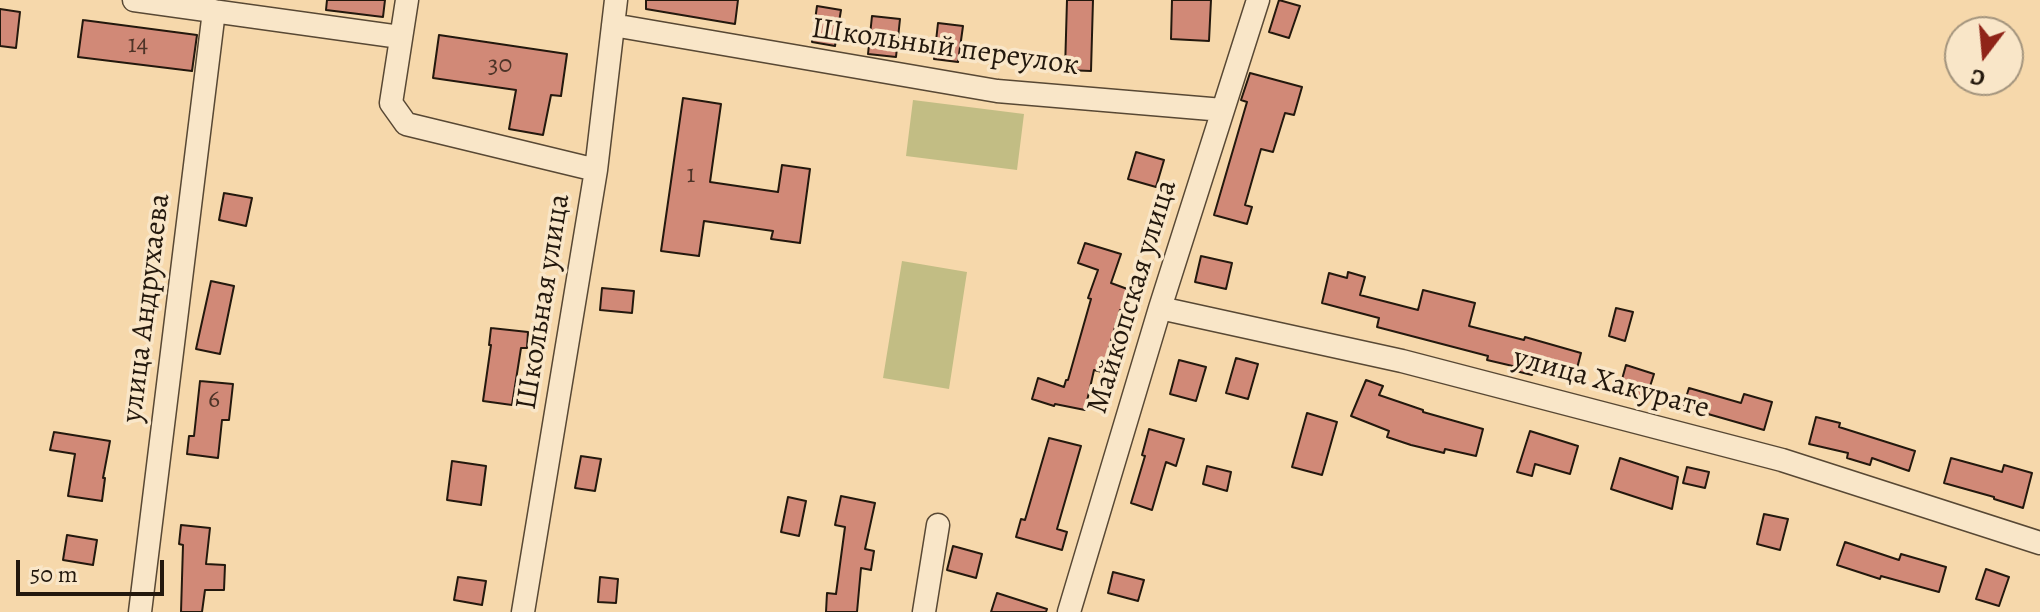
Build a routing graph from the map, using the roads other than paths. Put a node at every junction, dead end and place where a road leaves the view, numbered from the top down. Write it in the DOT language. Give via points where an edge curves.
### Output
graph roads {
  1 [pos="134,0"];
  2 [pos="407,0"];
  3 [pos="616,0"];
  4 [pos="1258,0"];
  5 [pos="214,11"];
  6 [pos="613,25"];
  7 [pos="400,37"];
  8 [pos="1223,110"];
  9 [pos="596,170"];
  10 [pos="1160,308"];
  11 [pos="938,525"];
  12 [pos="2040,543"];
  13 [pos="140,612"];
  14 [pos="523,612"];
  15 [pos="924,612"];
  16 [pos="1069,612"];
  1 -- 5 [label="street"];
  2 -- 7 [label="street"];
  3 -- 6 [label="street, Школьная улица"];
  4 -- 8 [label="street, Майкопская улица"];
  5 -- 7 [label="street"];
  5 -- 13 [label="street, улица Андрухаева"];
  6 -- 8 [label="street, Школьный переулок" via="997,91"];
  6 -- 9 [label="street, Школьная улица"];
  7 -- 9 [label="street" via="391,103 406,124"];
  8 -- 10 [label="street, Майкопская улица"];
  9 -- 14 [label="street, Школьная улица"];
  10 -- 12 [label="street, улица Хакурате" via="1402,361 1782,460"];
  10 -- 16 [label="street, Майкопская улица"];
  11 -- 15 [label="street"];
}
